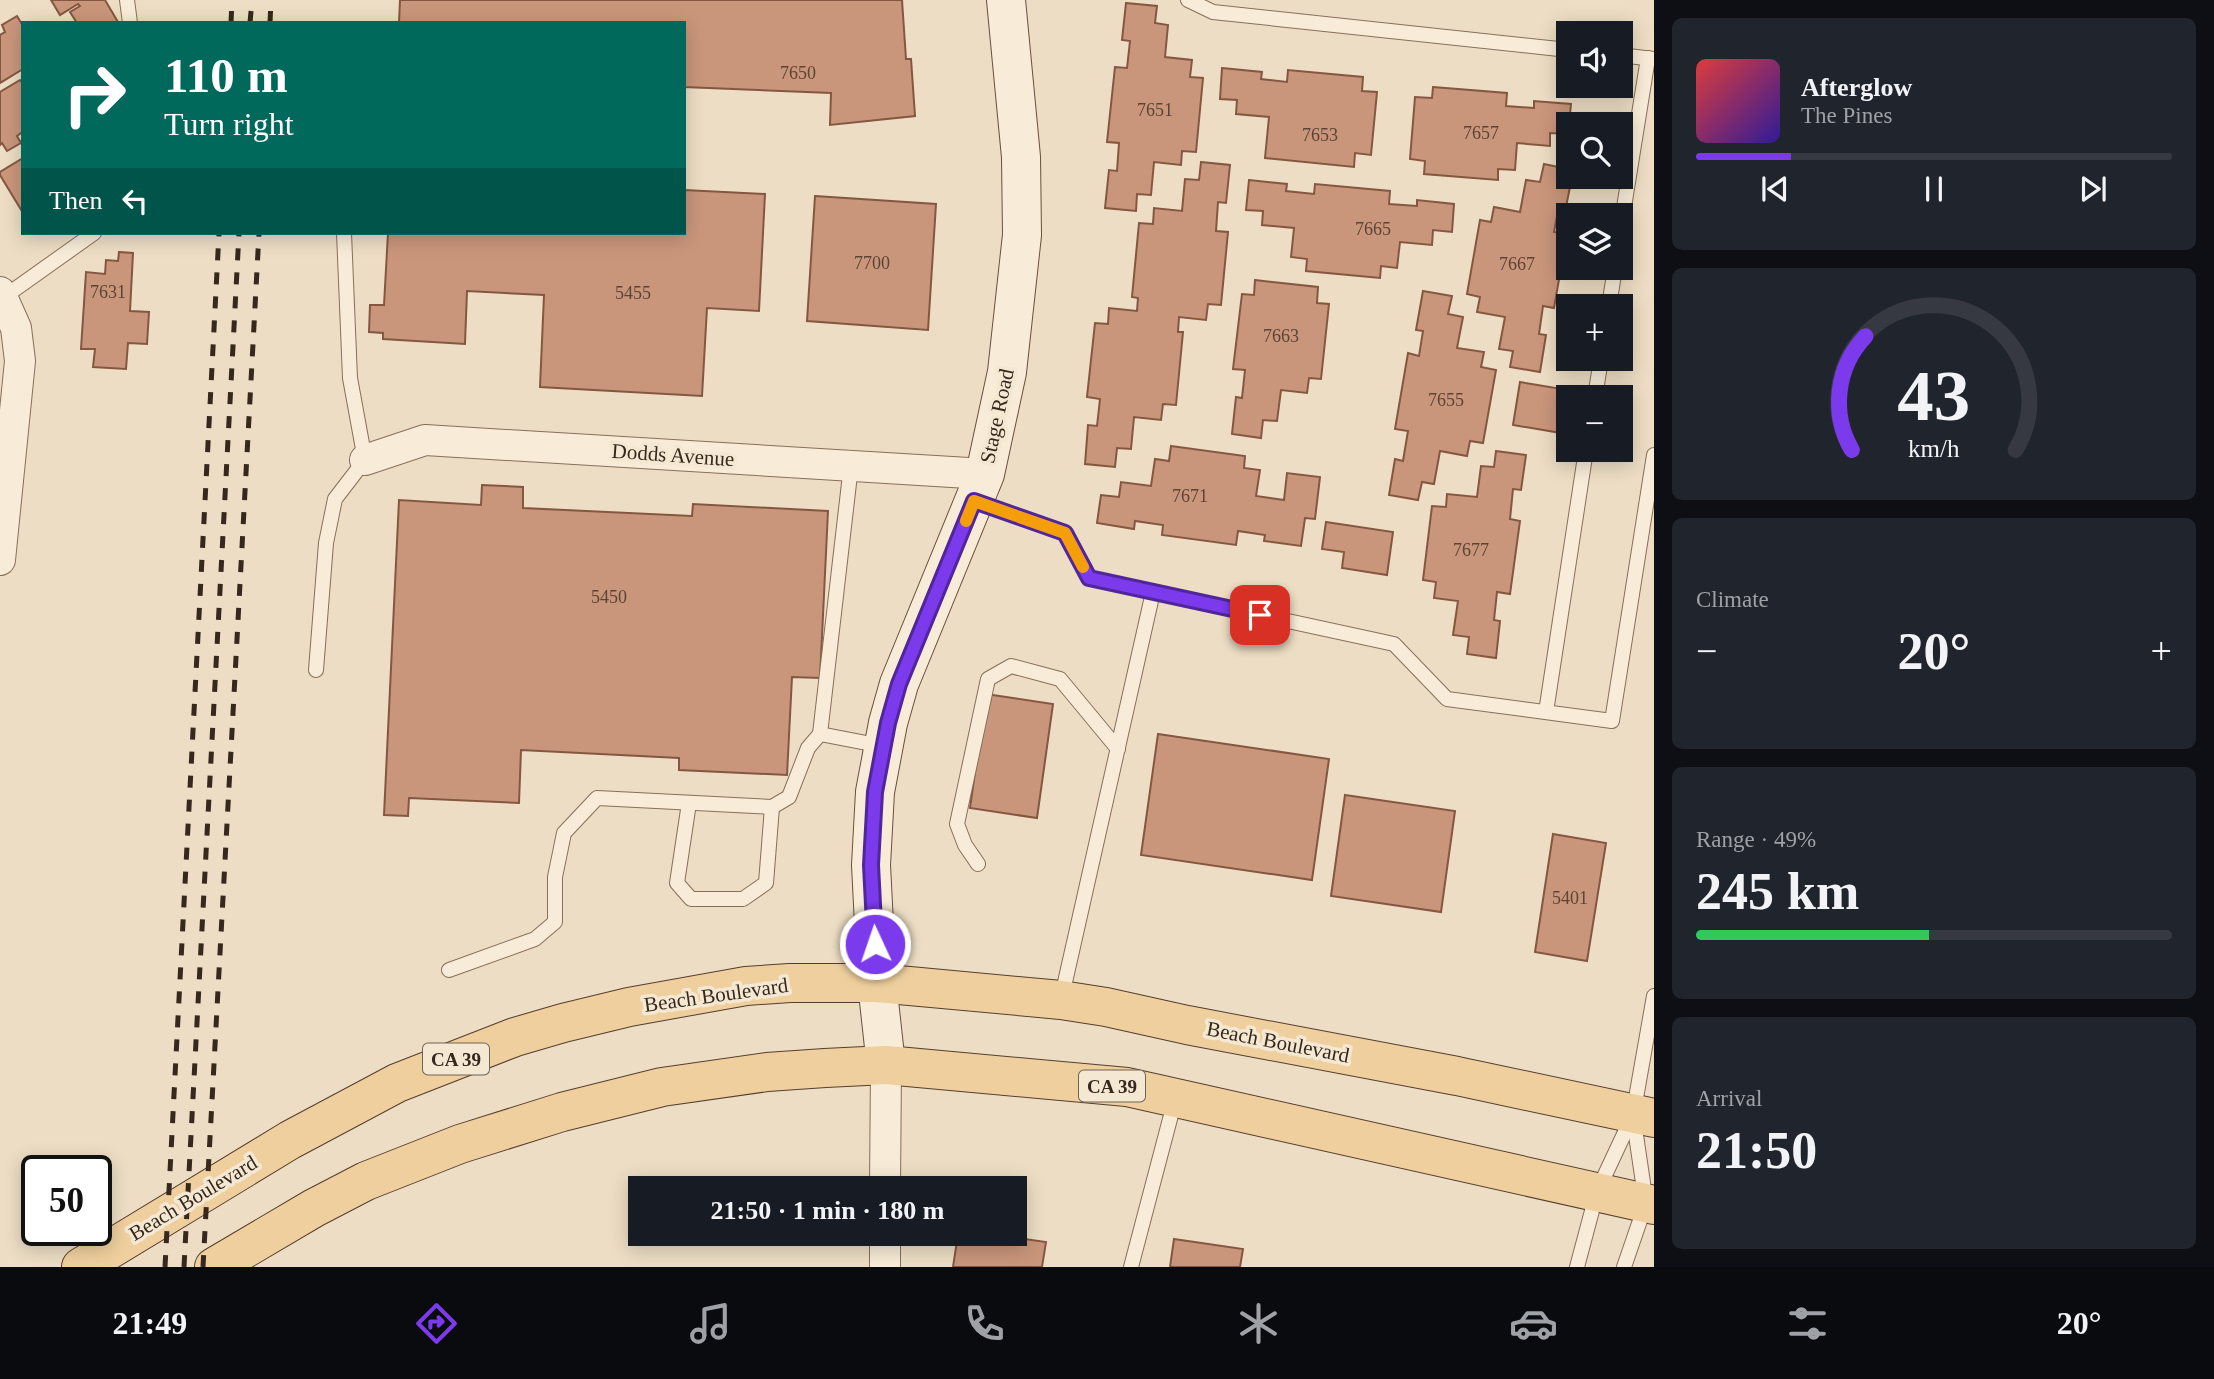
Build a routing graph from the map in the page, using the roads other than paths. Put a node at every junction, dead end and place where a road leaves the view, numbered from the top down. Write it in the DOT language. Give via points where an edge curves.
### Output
graph roads {
  1 [pos="127,0"];
  2 [pos="1006,0"];
  3 [pos="1188,0"];
  4 [pos="130,21"];
  5 [pos="1556,49"];
  6 [pos="1633,57"];
  7 [pos="1651,59"];
  8 [pos="1625,203"];
  9 [pos="91,235"];
  10 [pos="344,235"];
  11 [pos="2,295"];
  12 [pos="1654,455"];
  13 [pos="365,460"];
  14 [pos="1585,462"];
  15 [pos="850,466"];
  16 [pos="980,488"];
  17 [pos="0,560"];
  18 [pos="1153,592"];
  19 [pos="316,670"];
  20 [pos="1546,712"];
  21 [pos="820,734"];
  22 [pos="884,746"];
  23 [pos="1118,749"];
  24 [pos="689,803"];
  25 [pos="772,807"];
  26 [pos="978,864"];
  27 [pos="449,970"];
  28 [pos="877,983"];
  29 [pos="1654,996"];
  30 [pos="1061,1000"];
  31 [pos="886,1065"];
  32 [pos="1175,1098"];
  33 [pos="1643,1116"];
  34 [pos="885,1176"];
  35 [pos="1597,1192"];
  36 [pos="1650,1204"];
  37 [pos="885,1246"];
  38 [pos="81,1267"];
  39 [pos="214,1267"];
  40 [pos="885,1267"];
  41 [pos="1131,1267"];
  42 [pos="1577,1267"];
  43 [pos="1624,1267"];
  1 -- 4 [label="lane"];
  2 -- 16 [label="main road, Stage Road" via="1021,157 1022,235 1007,372"];
  3 -- 5 [label="lane" via="1213,12"];
  6 -- 7 [label="lane"];
  7 -- 8 [label="lane"];
  9 -- 11 [label="lane"];
  10 -- 13 [label="lane" via="350,378"];
  11 -- 17 [label="street" via="16,328 19,361"];
  12 -- 20 [label="lane" via="1612,720"];
  13 -- 15 [label="street, Dodds Avenue" via="425,440"];
  13 -- 19 [label="lane" via="334,499"];
  14 -- 20 [label="lane"];
  15 -- 16 [label="street, Dodds Avenue"];
  15 -- 21 [label="lane"];
  16 -- 18 [label="lane" via="1065,533 1089,578"];
  16 -- 22 [label="main road, Stage Road" via="899,684"];
  18 -- 20 [label="lane" via="1394,644 1447,699"];
  18 -- 23 [label="lane"];
  21 -- 22 [label="lane"];
  21 -- 25 [label="lane" via="808,748 789,797"];
  22 -- 28 [label="main road, Stage Road" via="875,792 871,865"];
  23 -- 26 [label="lane" via="1060,679 1011,666 988,679 957,824"];
  23 -- 30 [label="lane"];
  24 -- 25 [label="lane"];
  24 -- 25 [label="lane" via="677,883 691,899 743,899 766,883"];
  24 -- 27 [label="lane" via="597,798 564,833 555,877 555,922 535,939"];
  28 -- 30 [label="main road, Beach Boulevard / CA 39"];
  28 -- 31 [label="main road, Stage Road"];
  28 -- 38 [label="main road, Beach Boulevard / CA 39" via="746,986 629,1007 515,1037 397,1083 344,1110"];
  29 -- 33 [label="lane"];
  30 -- 33 [label="main road, Beach Boulevard / CA 39"];
  31 -- 32 [label="main road, CA 39" via="1127,1087"];
  31 -- 34 [label="street"];
  31 -- 39 [label="main road, CA 39" via="767,1072 662,1087 562,1112 460,1144 366,1181"];
  32 -- 35 [label="main road, CA 39"];
  32 -- 41 [label="lane"];
  33 -- 35 [label="lane"];
  33 -- 36 [label="lane"];
  35 -- 36 [label="main road, CA 39"];
  35 -- 42 [label="lane"];
  36 -- 43 [label="lane"];
  37 -- 40 [label="street"];
}
